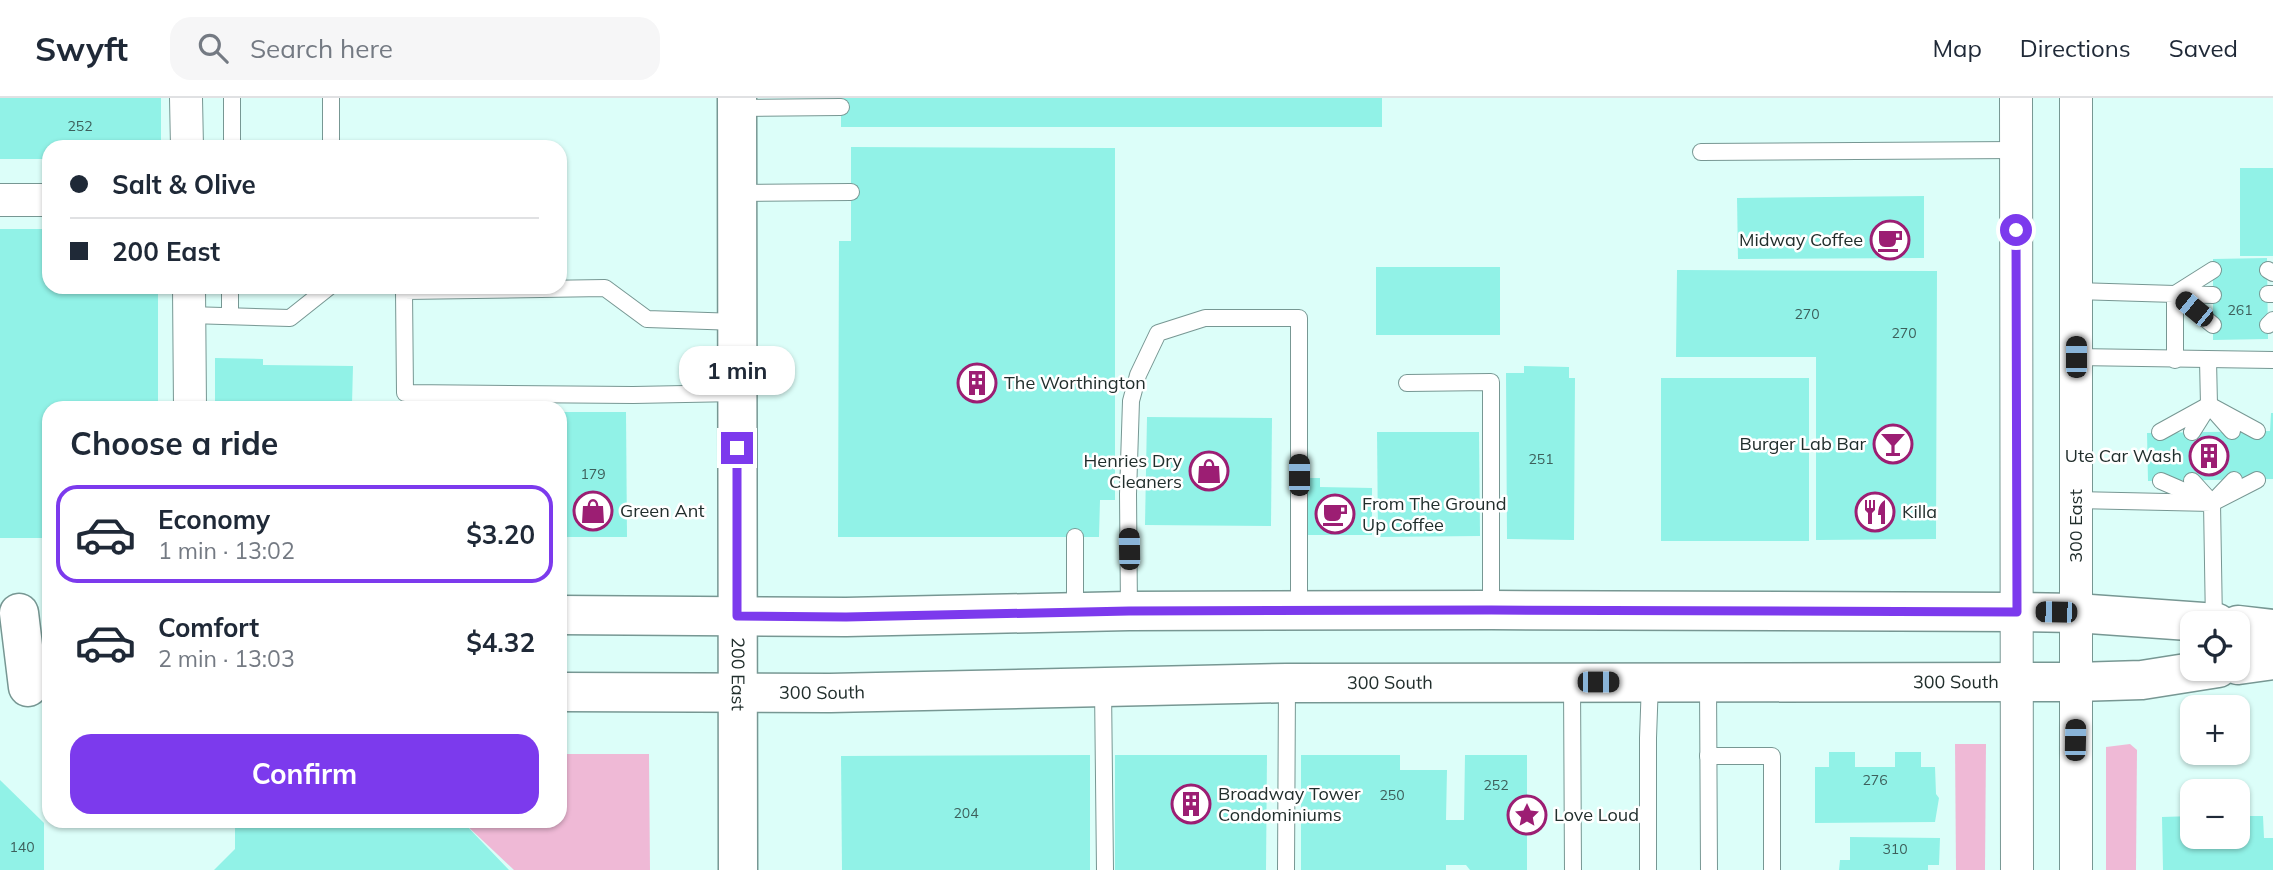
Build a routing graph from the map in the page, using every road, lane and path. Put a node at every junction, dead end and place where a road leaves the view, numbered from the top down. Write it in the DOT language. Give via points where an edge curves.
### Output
graph roads {
  1 [pos="187,98"];
  2 [pos="232,98"];
  3 [pos="331,98"];
  4 [pos="2016,98"];
  5 [pos="2076,98"];
  6 [pos="737,103"];
  7 [pos="841,107"];
  8 [pos="187,140"];
  9 [pos="232,140"];
  10 [pos="331,140"];
  11 [pos="2016,150"];
  12 [pos="1701,152"];
  13 [pos="850,192"];
  14 [pos="737,193"];
  15 [pos="0,200"];
  16 [pos="42,200"];
  17 [pos="2213,270"];
  18 [pos="567,289"];
  19 [pos="2076,290"];
  20 [pos="230,294"];
  21 [pos="320,294"];
  22 [pos="404,294"];
  23 [pos="2175,294"];
  24 [pos="2213,295"];
  25 [pos="189,301"];
  26 [pos="230,315"];
  27 [pos="737,323"];
  28 [pos="2213,325"];
  29 [pos="2076,357"];
  30 [pos="2175,360"];
  31 [pos="2208,360"];
  32 [pos="2273,360"];
  33 [pos="1407,383"];
  34 [pos="737,393"];
  35 [pos="190,401"];
  36 [pos="2209,405"];
  37 [pos="2232,431"];
  38 [pos="2258,431"];
  39 [pos="2161,432"];
  40 [pos="2192,432"];
  41 [pos="2234,480"];
  42 [pos="2257,480"];
  43 [pos="2161,481"];
  44 [pos="2192,481"];
  45 [pos="2076,500"];
  46 [pos="2212,503"];
  47 [pos="1075,537"];
  48 [pos="1491,610"];
  49 [pos="1129,611"];
  50 [pos="1299,611"];
  51 [pos="2216,611"];
  52 [pos="1075,612"];
  53 [pos="2017,612"];
  54 [pos="2076,612"];
  55 [pos="23,613"];
  56 [pos="567,615"];
  57 [pos="737,616"];
  58 [pos="2180,620"];
  59 [pos="2250,626"];
  60 [pos="2273,629"];
  61 [pos="2273,660"];
  62 [pos="2250,663"];
  63 [pos="2180,674"];
  64 [pos="2017,681"];
  65 [pos="1572,682"];
  66 [pos="1650,682"];
  67 [pos="1708,682"];
  68 [pos="2076,682"];
  69 [pos="1287,683"];
  70 [pos="26,687"];
  71 [pos="1103,687"];
  72 [pos="567,692"];
  73 [pos="737,693"];
  74 [pos="1708,756"];
  75 [pos="737,870"];
  76 [pos="1105,870"];
  77 [pos="1286,870"];
  78 [pos="1573,870"];
  79 [pos="1648,870"];
  80 [pos="1709,870"];
  81 [pos="1772,870"];
  82 [pos="2017,870"];
  83 [pos="2076,870"];
  1 -- 8 [label="street"];
  2 -- 9 [label="lane"];
  3 -- 10 [label="lane"];
  4 -- 11 [label="street"];
  5 -- 19 [label="street, 300 East"];
  6 -- 7 [label="lane"];
  6 -- 14 [label="street, 200 East"];
  11 -- 12 [label="lane"];
  11 -- 53 [label="street"];
  13 -- 14 [label="lane"];
  14 -- 27 [label="street, 200 East"];
  15 -- 16 [label="street"];
  17 -- 23 [label="lane"];
  18 -- 27 [label="lane" via="605,288 647,319"];
  19 -- 23 [label="lane"];
  19 -- 29 [label="street, 300 East"];
  20 -- 26 [label="lane"];
  21 -- 26 [label="lane" via="290,318"];
  22 -- 34 [label="lane" via="405,393"];
  23 -- 24 [label="lane"];
  23 -- 28 [label="lane"];
  23 -- 30 [label="lane"];
  25 -- 26 [label="lane"];
  25 -- 35 [label="street"];
  27 -- 34 [label="street, 200 East"];
  29 -- 30 [label="lane"];
  29 -- 45 [label="street, 300 East"];
  30 -- 31 [label="lane"];
  31 -- 32 [label="lane"];
  31 -- 36 [label="lane"];
  33 -- 48 [label="lane" via="1491,382"];
  34 -- 57 [label="street, 200 East"];
  36 -- 37 [label="lane"];
  36 -- 38 [label="lane"];
  36 -- 39 [label="lane"];
  36 -- 40 [label="lane"];
  41 -- 46 [label="lane"];
  42 -- 46 [label="lane"];
  43 -- 46 [label="lane"];
  44 -- 46 [label="lane"];
  45 -- 46 [label="lane"];
  45 -- 54 [label="street, 300 East"];
  46 -- 51 [label="lane"];
  47 -- 52 [label="lane"];
  48 -- 50 [label="street"];
  48 -- 53 [label="street"];
  49 -- 50 [label="street"];
  49 -- 50 [label="lane" via="1131,401 1158,333 1205,318 1299,318"];
  49 -- 52 [label="street"];
  52 -- 57 [label="street"];
  53 -- 54 [label="street"];
  53 -- 64 [label="street"];
  54 -- 58 [label="street"];
  54 -- 68 [label="street, 300 East"];
  55 -- 70 [label="street"];
  56 -- 57 [label="street"];
  57 -- 73 [label="street, 200 East"];
  59 -- 60 [label="street"];
  61 -- 62 [label="street"];
  63 -- 68 [label="street, 300 South"];
  64 -- 67 [label="street, 300 South"];
  64 -- 68 [label="street, 300 South"];
  64 -- 82 [label="street"];
  65 -- 66 [label="street, 300 South"];
  65 -- 69 [label="street, 300 South"];
  65 -- 78 [label="lane"];
  66 -- 67 [label="street, 300 South"];
  66 -- 79 [label="lane"];
  67 -- 74 [label="lane"];
  68 -- 83 [label="street, 300 East"];
  69 -- 71 [label="street, 300 South"];
  69 -- 77 [label="lane"];
  71 -- 73 [label="street, 300 South"];
  71 -- 76 [label="lane"];
  72 -- 73 [label="street, 300 South"];
  73 -- 75 [label="street, 200 East"];
  74 -- 80 [label="lane"];
  74 -- 81 [label="lane" via="1772,756"];
}
